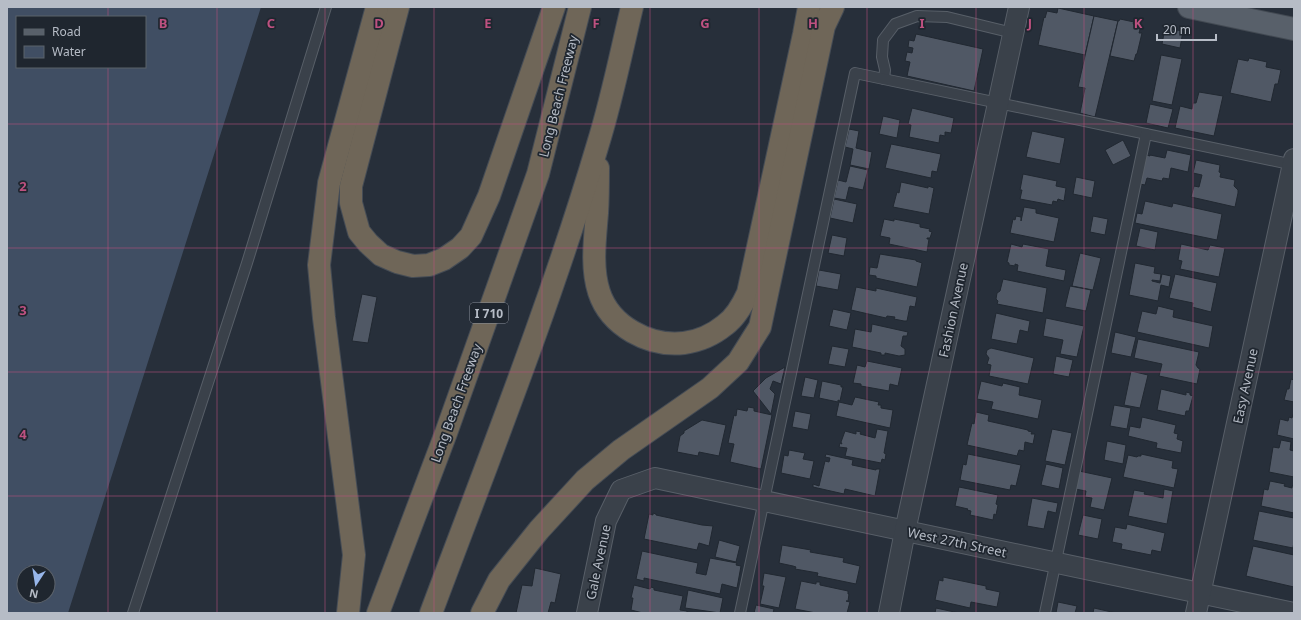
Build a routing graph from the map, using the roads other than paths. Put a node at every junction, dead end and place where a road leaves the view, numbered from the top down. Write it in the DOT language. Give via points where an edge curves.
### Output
graph roads {
  1 [pos="326,7"];
  2 [pos="377,7"];
  3 [pos="398,7"];
  4 [pos="554,7"];
  5 [pos="580,7"];
  6 [pos="632,7"];
  7 [pos="809,7"];
  8 [pos="833,7"];
  9 [pos="1019,7"];
  10 [pos="1189,7"];
  11 [pos="1294,29"];
  12 [pos="1013,33"];
  13 [pos="884,79"];
  14 [pos="998,103"];
  15 [pos="1146,134"];
  16 [pos="598,144"];
  17 [pos="1294,163"];
  18 [pos="621,490"];
  19 [pos="764,502"];
  20 [pos="905,531"];
  21 [pos="1055,562"];
  22 [pos="1201,592"];
  23 [pos="133,613"];
  24 [pos="348,613"];
  25 [pos="378,613"];
  26 [pos="431,613"];
  27 [pos="482,613"];
  28 [pos="586,613"];
  29 [pos="740,613"];
  30 [pos="889,613"];
  31 [pos="1045,613"];
  32 [pos="1196,613"];
  33 [pos="1294,613"];
  1 -- 23 [label="lane" via="247,263"];
  2 -- 24 [label="highway" via="329,183 319,265 354,555"];
  3 -- 4 [label="highway" via="351,186 351,203 359,232 368,244 381,255 413,266 429,265 444,259 472,236 489,196"];
  5 -- 25 [label="highway, Long Beach Freeway / I 710" via="538,174 446,433"];
  6 -- 16 [label="highway"];
  7 -- 16 [label="highway" via="748,293 732,318 712,333 683,343 653,340 628,330 605,306 596,277 595,261"];
  8 -- 27 [label="highway" via="824,26 760,327 738,362 710,388 621,450 585,480 539,530 499,580"];
  9 -- 12 [label="street, Fashion Avenue"];
  10 -- 11 [label="main road"];
  12 -- 13 [label="lane" via="947,17 917,16 902,21 895,24 883,40"];
  12 -- 14 [label="street, Fashion Avenue"];
  13 -- 14 [label="lane"];
  13 -- 19 [label="lane" via="855,73"];
  14 -- 15 [label="lane"];
  14 -- 20 [label="street, Fashion Avenue"];
  15 -- 17 [label="lane"];
  15 -- 21 [label="lane"];
  16 -- 26 [label="highway" via="552,287"];
  17 -- 22 [label="street, Easy Avenue"];
  18 -- 19 [label="street, West 27th Street" via="655,478"];
  18 -- 28 [label="street, Gale Avenue" via="606,521"];
  19 -- 20 [label="street, West 27th Street"];
  19 -- 29 [label="lane"];
  20 -- 21 [label="street, West 27th Street"];
  20 -- 30 [label="street, Fashion Avenue"];
  21 -- 22 [label="street, West 27th Street"];
  21 -- 31 [label="lane"];
  22 -- 32 [label="street, Easy Avenue"];
  22 -- 33 [label="street, West 27th Street"];
}
